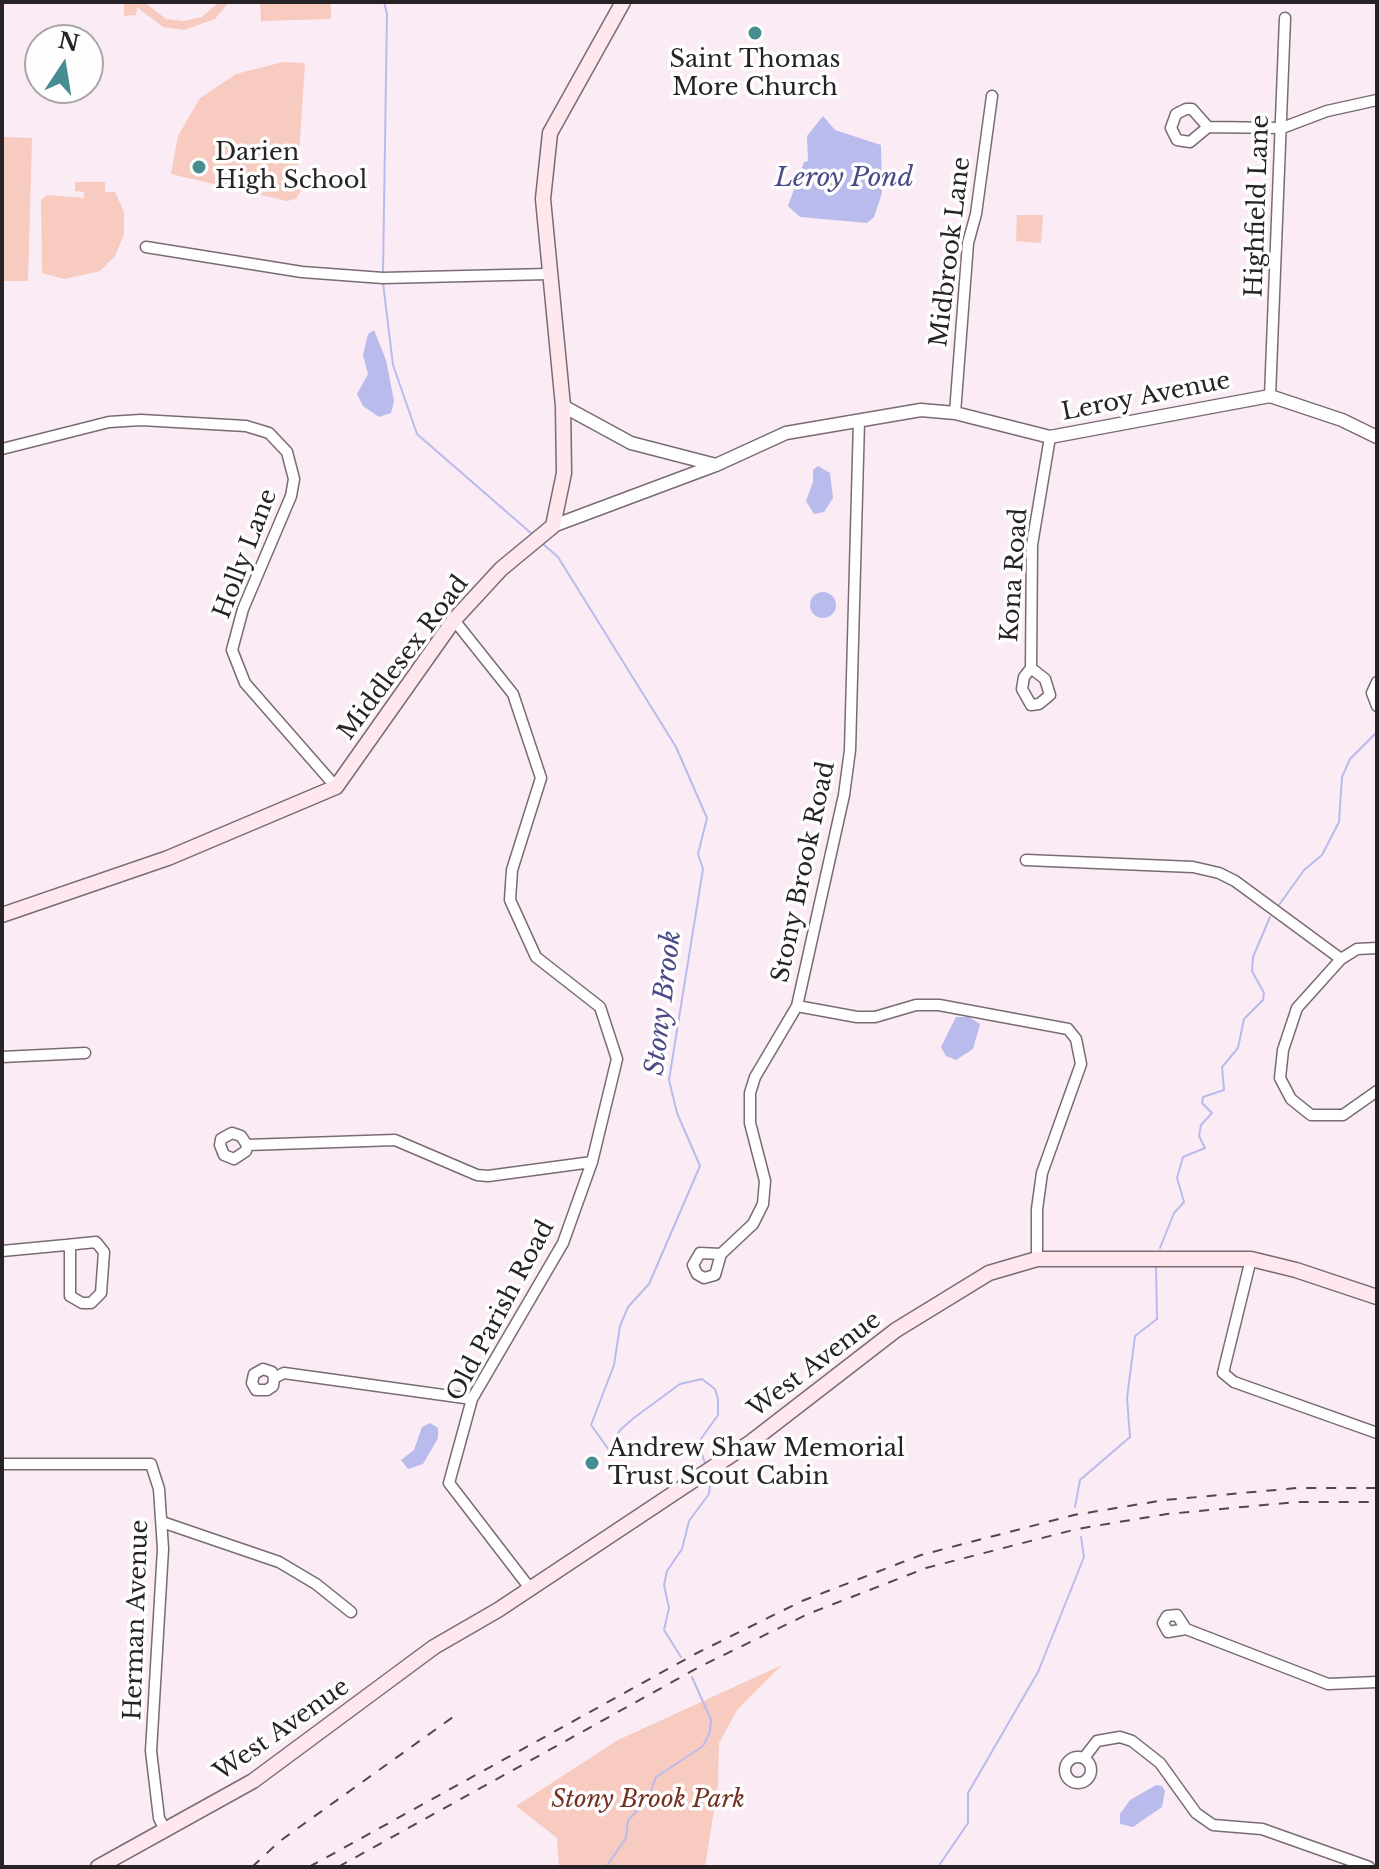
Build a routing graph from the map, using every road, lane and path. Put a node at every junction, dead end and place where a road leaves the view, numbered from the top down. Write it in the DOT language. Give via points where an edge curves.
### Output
graph roads {
  1 [pos="623,2"];
  2 [pos="1285,18"];
  3 [pos="992,96"];
  4 [pos="1377,100"];
  5 [pos="1208,127"];
  6 [pos="1282,128"];
  7 [pos="146,247"];
  8 [pos="548,274"];
  9 [pos="1270,396"];
  10 [pos="563,406"];
  11 [pos="955,413"];
  12 [pos="859,421"];
  13 [pos="1050,437"];
  14 [pos="1377,437"];
  15 [pos="2,449"];
  16 [pos="716,465"];
  17 [pos="553,526"];
  18 [pos="454,620"];
  19 [pos="1031,668"];
  20 [pos="1377,682"];
  21 [pos="1377,706"];
  22 [pos="336,787"];
  23 [pos="1026,860"];
  24 [pos="2,915"];
  25 [pos="1377,948"];
  26 [pos="1341,959"];
  27 [pos="797,1006"];
  28 [pos="85,1053"];
  29 [pos="2,1057"];
  30 [pos="1377,1091"];
  31 [pos="247,1145"];
  32 [pos="592,1162"];
  33 [pos="66,1245"];
  34 [pos="2,1251"];
  35 [pos="721,1254"];
  36 [pos="1037,1259"];
  37 [pos="1251,1259"];
  38 [pos="1377,1297"];
  39 [pos="274,1378"];
  40 [pos="472,1399"];
  41 [pos="1377,1433"];
  42 [pos="2,1464"];
  43 [pos="162,1522"];
  44 [pos="529,1587"];
  45 [pos="351,1612"];
  46 [pos="1186,1629"];
  47 [pos="1377,1682"];
  48 [pos="1084,1758"];
  49 [pos="165,1830"];
  50 [pos="98,1867"];
  51 [pos="1369,1867"];
  1 -- 8 [label="main road" via="550,133 543,199"];
  2 -- 6 [label="street, Highfield Lane"];
  3 -- 11 [label="street, Midbrook Lane" via="968,243"];
  4 -- 6 [label="street"];
  5 -- 6 [label="street"];
  6 -- 9 [label="street, Highfield Lane"];
  7 -- 8 [label="street" via="302,272 383,278"];
  8 -- 10 [label="main road"];
  9 -- 13 [label="street, Leroy Avenue"];
  9 -- 14 [label="street, Leroy Avenue"];
  10 -- 16 [label="street" via="631,443"];
  10 -- 17 [label="main road" via="564,473"];
  11 -- 12 [label="street, Leroy Avenue" via="921,410"];
  11 -- 13 [label="street, Leroy Avenue"];
  12 -- 16 [label="street, Leroy Avenue" via="786,433"];
  12 -- 27 [label="street, Stony Brook Road" via="850,750"];
  13 -- 19 [label="street, Kona Road" via="1032,545"];
  15 -- 22 [label="street, Holly Lane" via="109,422 141,420 246,426 269,433 287,452 294,479 232,650 245,683"];
  16 -- 17 [label="street, Leroy Avenue"];
  17 -- 18 [label="main road, Middlesex Road" via="501,569"];
  18 -- 22 [label="main road, Middlesex Road"];
  18 -- 32 [label="street, Old Parish Road" via="513,694 541,778 512,870 510,900 536,957 600,1007 617,1059"];
  20 -- 21 [label="street" via="1372,693"];
  22 -- 24 [label="main road" via="168,858"];
  23 -- 26 [label="street" via="1193,867 1219,873"];
  25 -- 26 [label="street" via="1357,949"];
  26 -- 30 [label="street" via="1297,1008 1280,1078 1291,1099 1311,1115 1343,1115"];
  27 -- 35 [label="street" via="750,1093 750,1123 766,1192 753,1224"];
  27 -- 36 [label="street, Stony Brook Road" via="875,1017 916,1005 939,1005 1068,1029 1076,1039 1081,1064 1042,1173"];
  28 -- 29 [label="street"];
  31 -- 32 [label="street" via="395,1140 488,1176"];
  32 -- 40 [label="street, Old Parish Road" via="563,1243"];
  33 -- 33 [label="street" via="70,1296 91,1303 101,1293 104,1252 96,1242"];
  33 -- 34 [label="street"];
  36 -- 37 [label="main road, West Avenue"];
  36 -- 44 [label="main road, West Avenue" via="989,1273 937,1303 751,1442"];
  37 -- 38 [label="main road, West Avenue"];
  37 -- 41 [label="street" via="1223,1365 1229,1380"];
  39 -- 40 [label="street" via="284,1373"];
  40 -- 44 [label="street, Old Parish Road" via="449,1483"];
  42 -- 43 [label="street, Herman Avenue" via="151,1464"];
  43 -- 45 [label="street" via="279,1562"];
  43 -- 49 [label="street, Herman Avenue" via="151,1751"];
  44 -- 49 [label="main road, West Avenue" via="434,1647 253,1781"];
  46 -- 47 [label="street" via="1328,1684"];
  48 -- 51 [label="street" via="1097,1741 1132,1741 1160,1763 1196,1813 1213,1825 1262,1829"];
  49 -- 50 [label="main road, West Avenue"];
}
